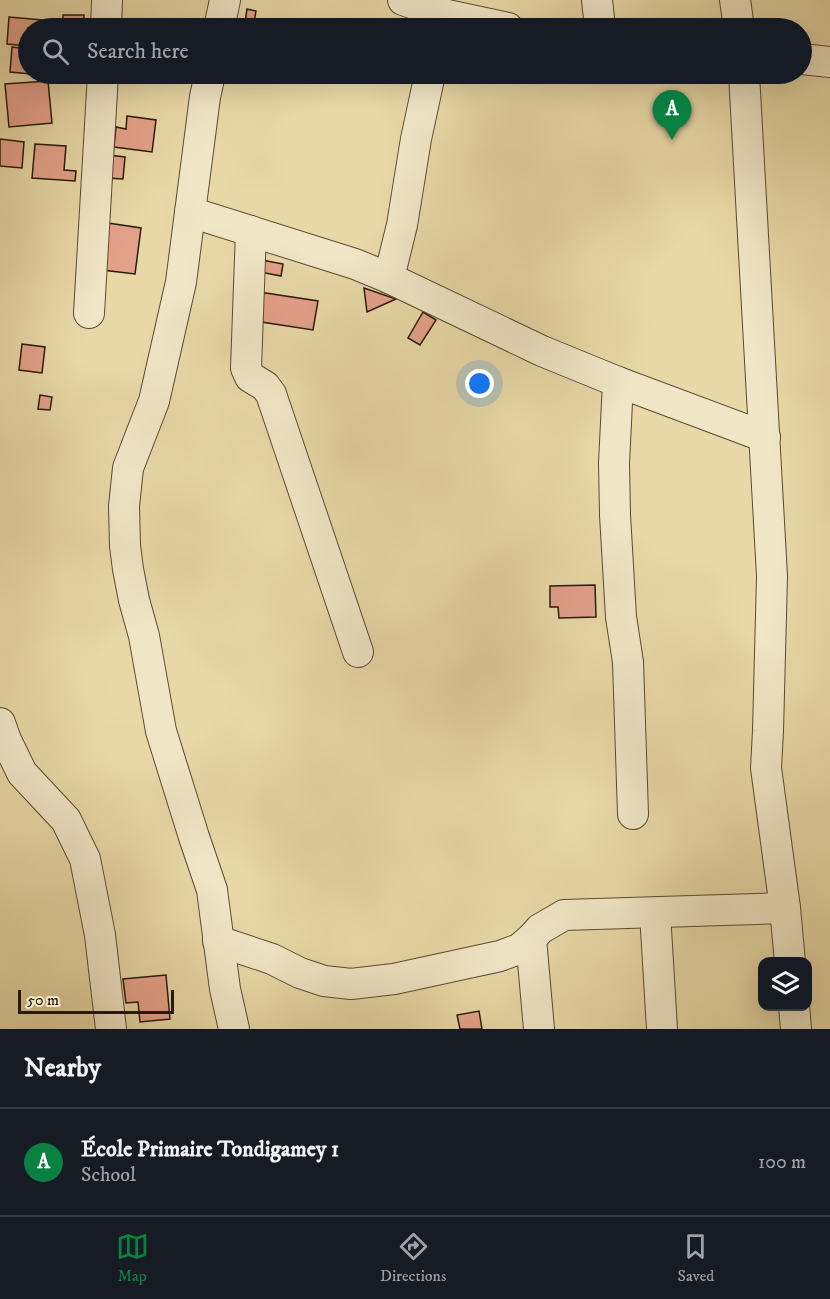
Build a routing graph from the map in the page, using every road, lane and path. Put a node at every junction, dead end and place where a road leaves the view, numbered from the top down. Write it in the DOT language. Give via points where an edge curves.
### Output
graph roads {
  1 [pos="107,0"];
  2 [pos="225,0"];
  3 [pos="403,0"];
  4 [pos="597,0"];
  5 [pos="735,0"];
  6 [pos="106,18"];
  7 [pos="221,18"];
  8 [pos="436,18"];
  9 [pos="599,18"];
  10 [pos="738,18"];
  11 [pos="812,60"];
  12 [pos="830,62"];
  13 [pos="102,84"];
  14 [pos="208,84"];
  15 [pos="428,84"];
  16 [pos="745,84"];
  17 [pos="190,212"];
  18 [pos="251,231"];
  19 [pos="389,278"];
  20 [pos="89,313"];
  21 [pos="618,382"];
  22 [pos="765,437"];
  23 [pos="358,652"];
  24 [pos="0,723"];
  25 [pos="633,814"];
  26 [pos="785,908"];
  27 [pos="654,913"];
  28 [pos="531,939"];
  29 [pos="218,941"];
  30 [pos="790,957"];
  31 [pos="794,1011"];
  32 [pos="111,1029"];
  33 [pos="234,1029"];
  34 [pos="539,1029"];
  35 [pos="662,1029"];
  36 [pos="796,1029"];
  1 -- 6 [label="street"];
  2 -- 7 [label="street"];
  3 -- 8 [label="street"];
  4 -- 9 [label="street"];
  5 -- 10 [label="street"];
  11 -- 12 [label="street"];
  13 -- 20 [label="street"];
  14 -- 17 [label="street"];
  15 -- 19 [label="street"];
  16 -- 22 [label="street"];
  17 -- 18 [label="street"];
  17 -- 29 [label="street" via="181,282 154,401 128,468 125,546 161,731 212,890"];
  18 -- 19 [label="street"];
  18 -- 23 [label="street" via="246,368 250,377 271,394"];
  19 -- 21 [label="street" via="542,351"];
  21 -- 22 [label="street"];
  21 -- 25 [label="street" via="615,515 621,617 628,662"];
  22 -- 26 [label="street" via="772,576 766,768"];
  24 -- 32 [label="street" via="22,773 66,820 85,859 100,935"];
  26 -- 27 [label="street"];
  26 -- 30 [label="street"];
  27 -- 28 [label="street" via="564,915"];
  27 -- 35 [label="street"];
  28 -- 29 [label="street" via="500,956 394,979 351,984 324,981"];
  28 -- 34 [label="street"];
  29 -- 33 [label="street"];
  31 -- 36 [label="street"];
}
